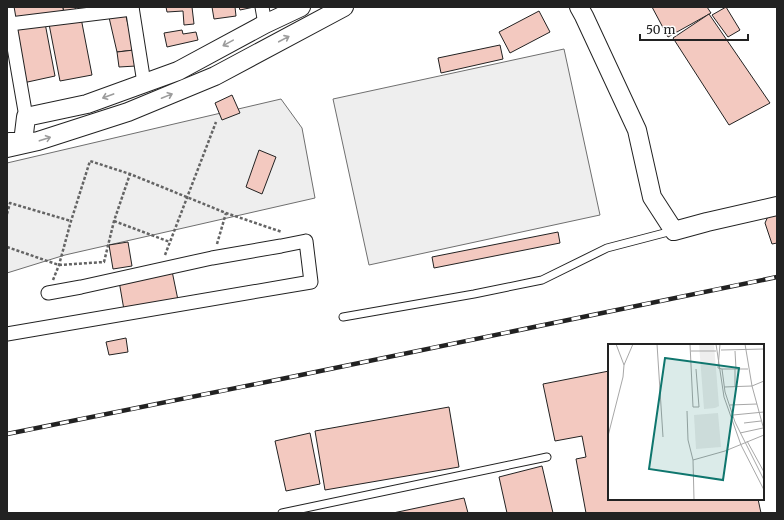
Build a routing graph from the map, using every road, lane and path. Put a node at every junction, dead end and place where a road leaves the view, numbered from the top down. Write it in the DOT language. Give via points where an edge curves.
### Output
graph roads {
  1 [pos="8,7"];
  2 [pos="301,7"];
  3 [pos="344,7"];
  4 [pos="579,7"];
  5 [pos="132,8"];
  6 [pos="264,15"];
  7 [pos="9,23"];
  8 [pos="144,82"];
  9 [pos="26,117"];
  10 [pos="216,122"];
  11 [pos="7,142"];
  12 [pos="7,148"];
  13 [pos="130,174"];
  14 [pos="187,197"];
  15 [pos="777,206"];
  16 [pos="226,213"];
  17 [pos="7,214"];
  18 [pos="71,221"];
  19 [pos="114,221"];
  20 [pos="674,231"];
  21 [pos="306,241"];
  22 [pos="170,242"];
  23 [pos="7,247"];
  24 [pos="212,258"];
  25 [pos="59,265"];
  26 [pos="159,270"];
  27 [pos="48,293"];
  28 [pos="343,317"];
  29 [pos="7,334"];
  30 [pos="547,457"];
  31 [pos="282,513"];
  1 -- 7 [label="street"];
  2 -- 6 [label="main road"];
  12 -- 3 [label="main road, one-way" via="38,141 128,112 215,76"];
  4 -- 20 [label="main road" via="637,130 652,197"];
  5 -- 7 [label="street"];
  5 -- 8 [label="street"];
  6 -- 8 [label="main road, one-way" via="178,71"];
  7 -- 9 [label="street"];
  8 -- 9 [label="main road, one-way" via="87,104"];
  9 -- 11 [label="main road" via="23,142"];
  10 -- 14 [label="path"];
  13 -- 14 [label="path"];
  13 -- 18 [label="path" via="90,161"];
  13 -- 19 [label="path"];
  14 -- 16 [label="path"];
  14 -- 22 [label="path"];
  15 -- 20 [label="main road"];
  16 -- 21 [label="path"];
  16 -- 24 [label="path"];
  17 -- 18 [label="path" via="10,203"];
  18 -- 25 [label="path"];
  19 -- 22 [label="path"];
  19 -- 25 [label="path" via="104,262"];
  20 -- 28 [label="lane" via="608,248 542,280"];
  21 -- 24 [label="street"];
  21 -- 29 [label="street" via="311,282"];
  22 -- 26 [label="path"];
  23 -- 25 [label="path"];
  24 -- 26 [label="street"];
  25 -- 27 [label="path"];
  26 -- 27 [label="street"];
  30 -- 31 [label="lane"];
}
